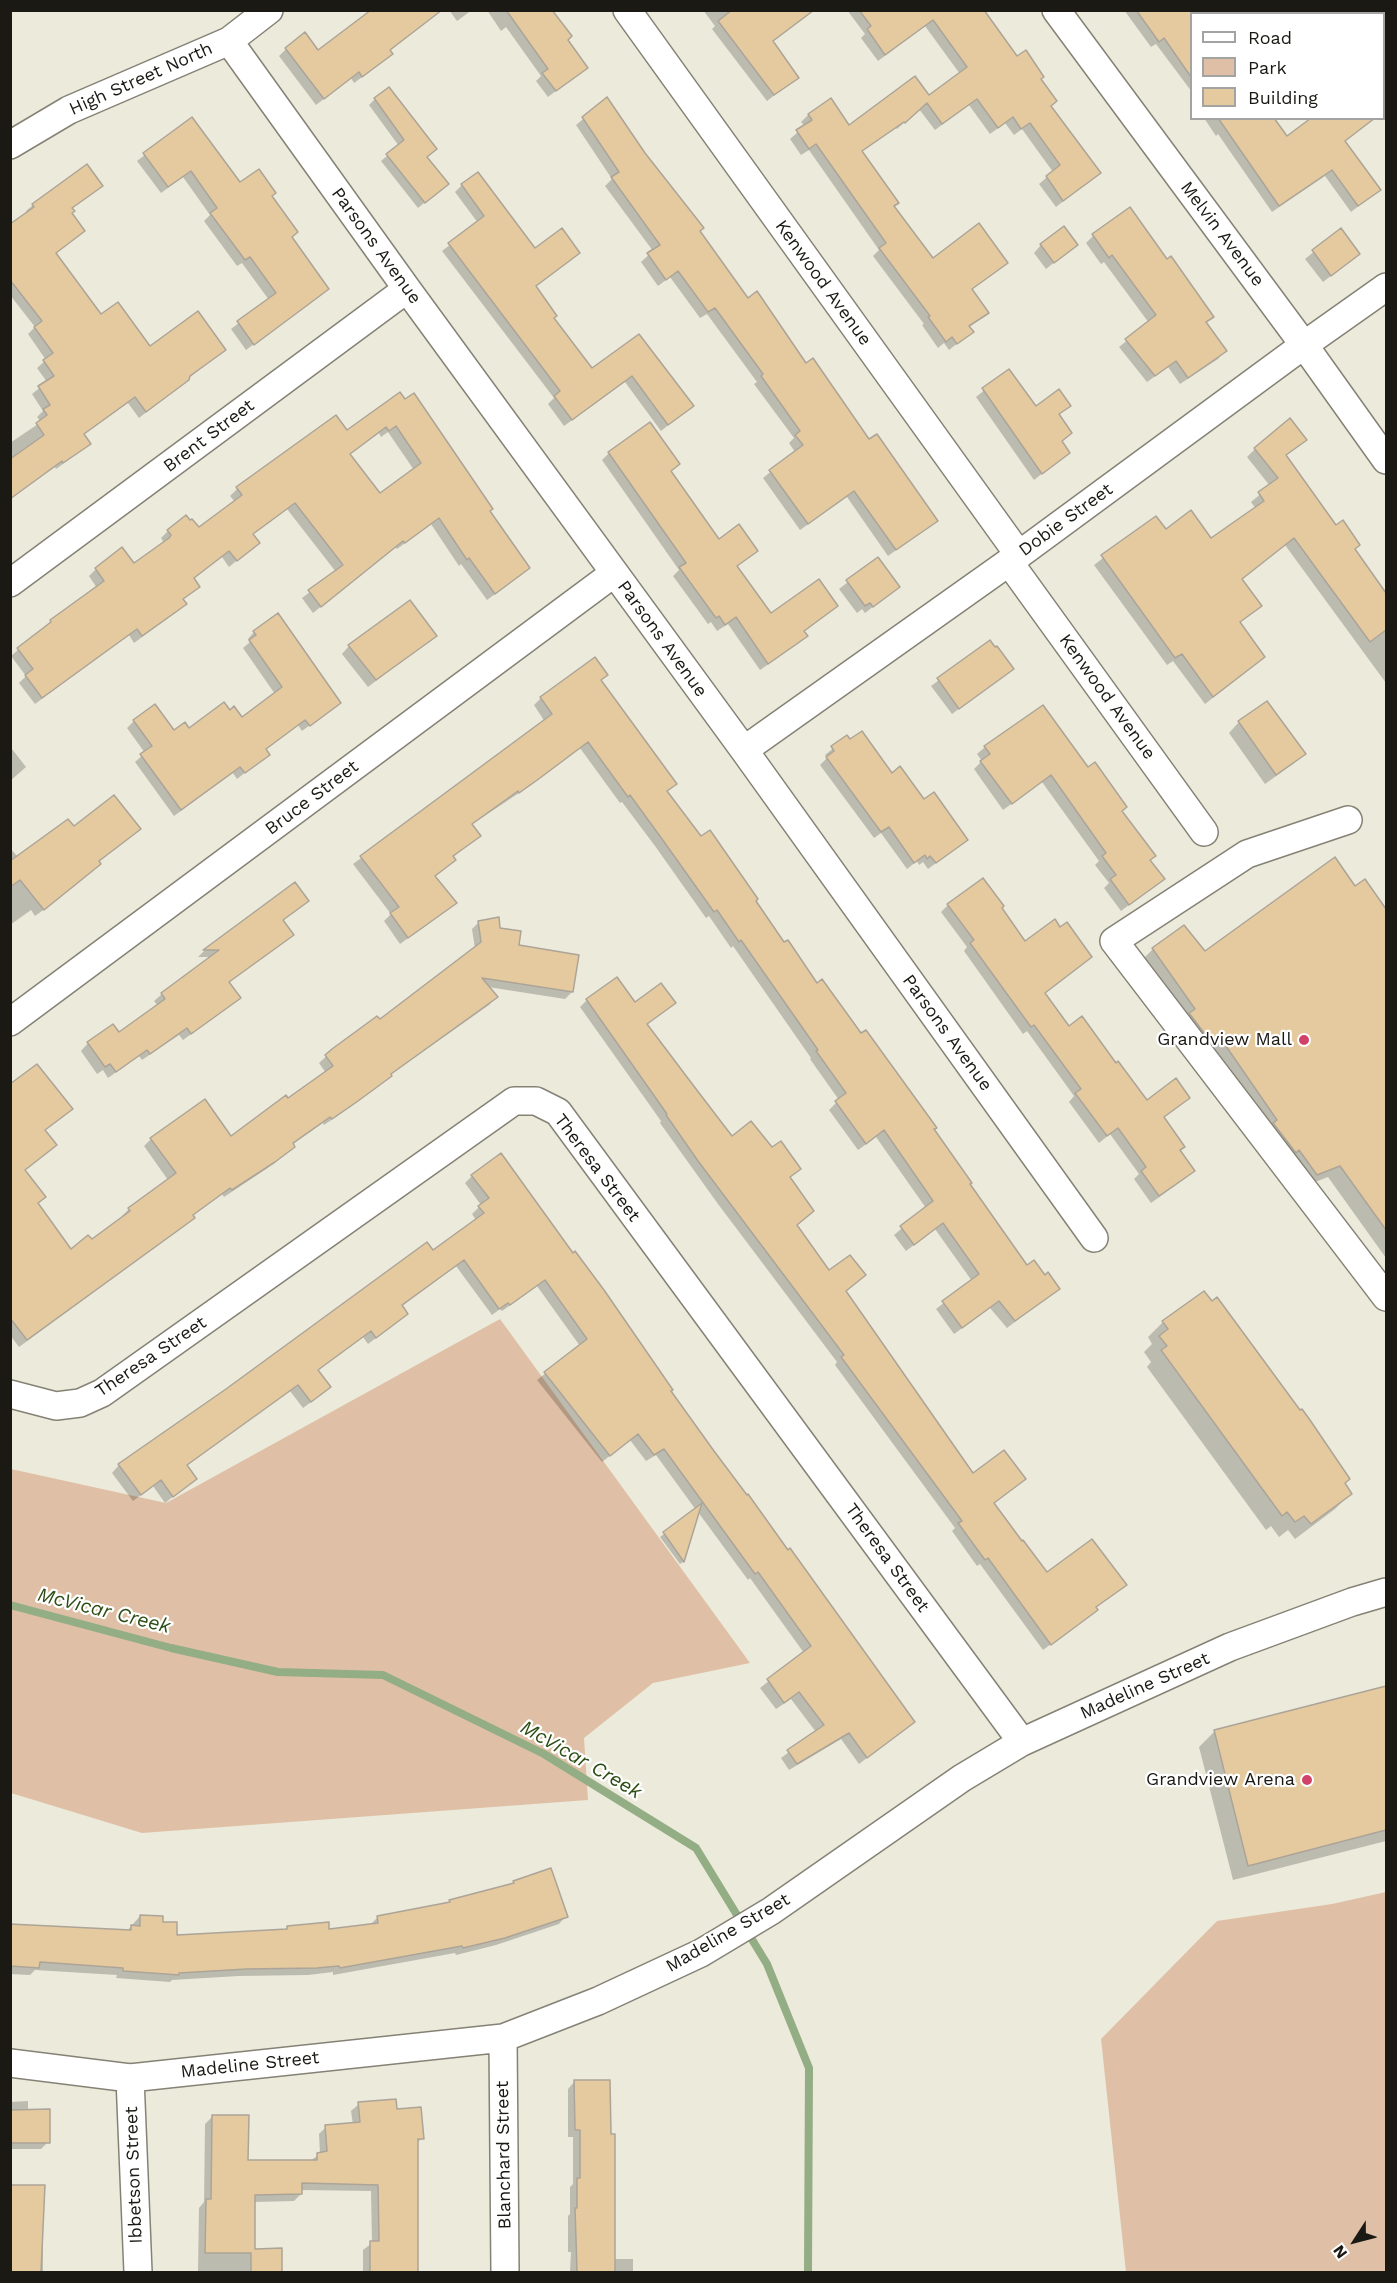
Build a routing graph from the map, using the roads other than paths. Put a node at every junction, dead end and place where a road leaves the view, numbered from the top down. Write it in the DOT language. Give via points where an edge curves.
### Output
graph roads {
  1 [pos="269,10"];
  2 [pos="627,10"];
  3 [pos="1056,10"];
  4 [pos="229,41"];
  5 [pos="10,145"];
  6 [pos="1386,287"];
  7 [pos="407,289"];
  8 [pos="1304,345"];
  9 [pos="1386,460"];
  10 [pos="1014,559"];
  11 [pos="613,574"];
  12 [pos="10,583"];
  13 [pos="744,750"];
  14 [pos="1348,820"];
  15 [pos="1204,832"];
  16 [pos="10,1022"];
  17 [pos="1094,1238"];
  18 [pos="1386,1297"];
  19 [pos="10,1394"];
  20 [pos="1386,1592"];
  21 [pos="1022,1742"];
  22 [pos="503,2038"];
  23 [pos="10,2063"];
  24 [pos="130,2078"];
  25 [pos="138,2272"];
  26 [pos="506,2272"];
  1 -- 4 [label="street, High Street North"];
  2 -- 10 [label="street, Kenwood Avenue"];
  3 -- 8 [label="street, Melvin Avenue"];
  4 -- 5 [label="street, High Street North" via="69,110"];
  4 -- 7 [label="street, Parsons Avenue"];
  6 -- 8 [label="street, Dobie Street"];
  7 -- 11 [label="street, Parsons Avenue"];
  7 -- 12 [label="street, Brent Street"];
  8 -- 9 [label="street, Melvin Avenue"];
  8 -- 10 [label="street, Dobie Street"];
  10 -- 13 [label="street, Dobie Street"];
  10 -- 15 [label="street, Kenwood Avenue"];
  11 -- 13 [label="street, Parsons Avenue"];
  11 -- 16 [label="street, Bruce Street"];
  13 -- 17 [label="street, Parsons Avenue"];
  14 -- 18 [label="street" via="1247,854 1114,941"];
  19 -- 21 [label="street, Theresa Street" via="56,1406 80,1403 102,1393 514,1101 536,1101 558,1112"];
  20 -- 21 [label="street, Madeline Street" via="1230,1647"];
  21 -- 22 [label="street, Madeline Street" via="962,1778 771,1911 701,1953 598,2001"];
  22 -- 24 [label="street, Madeline Street"];
  22 -- 26 [label="street, Blanchard Street"];
  23 -- 24 [label="street, Madeline Street"];
  24 -- 25 [label="street, Ibbetson Street"];
}
